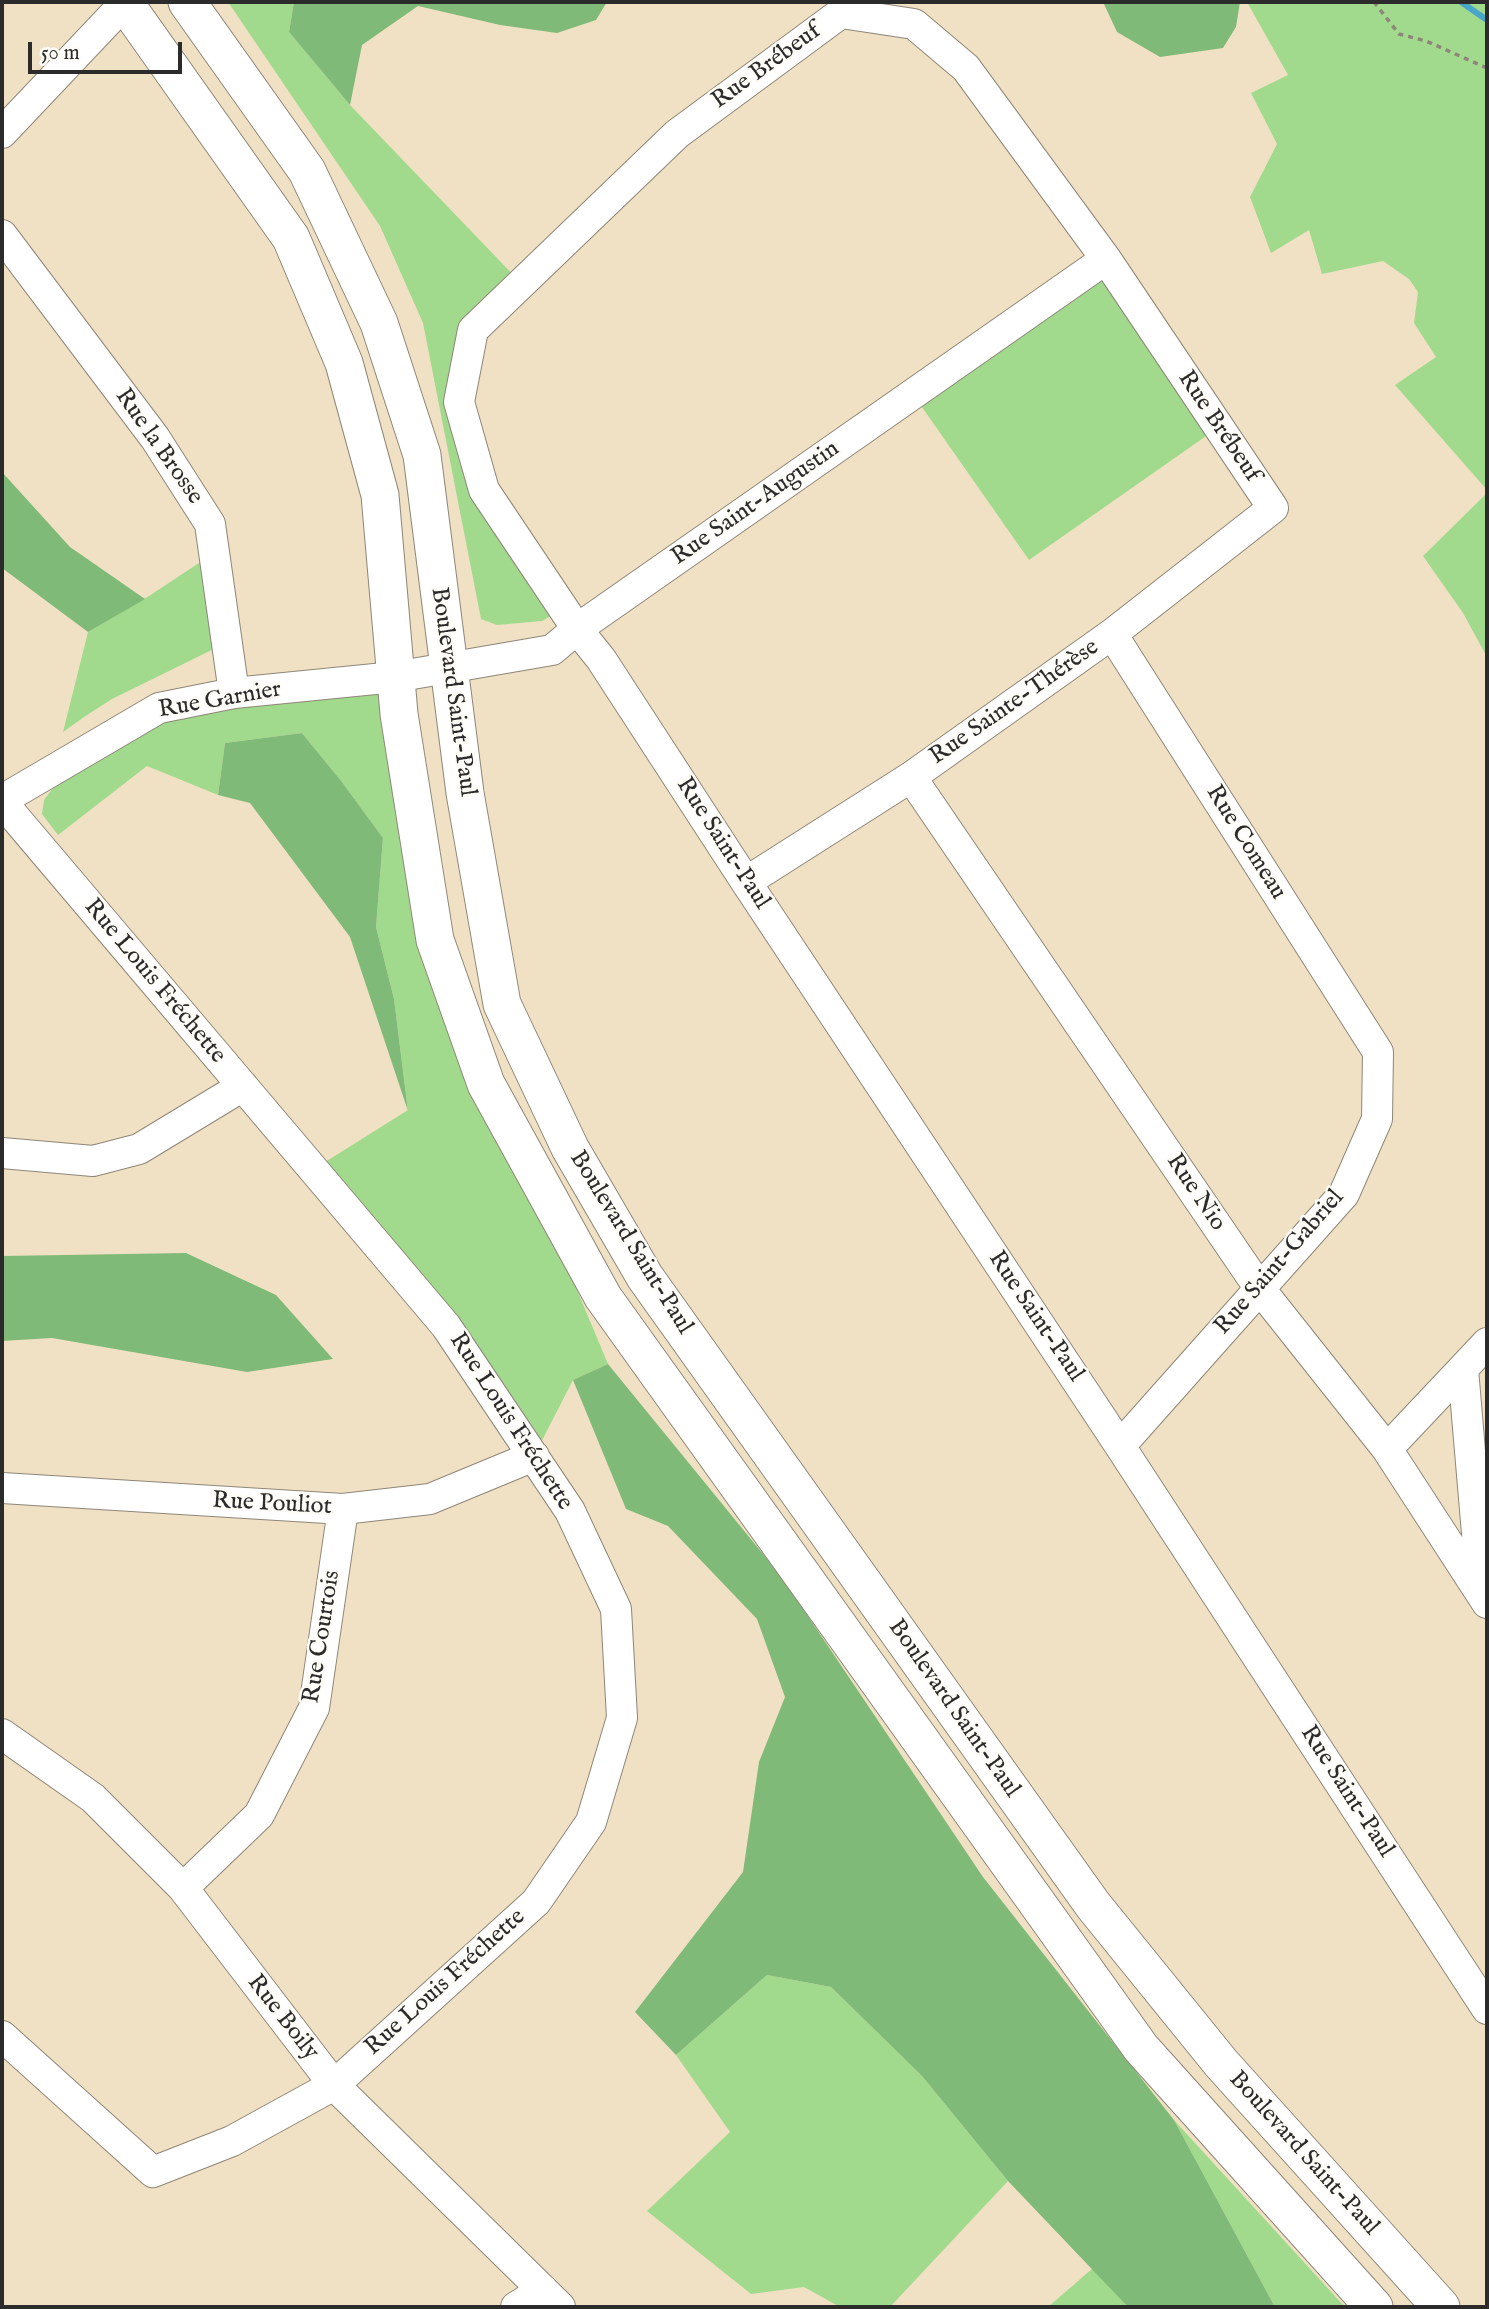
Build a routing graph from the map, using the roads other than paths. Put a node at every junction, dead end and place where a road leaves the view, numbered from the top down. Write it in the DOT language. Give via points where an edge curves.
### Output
graph roads {
  1 [pos="124,2"];
  2 [pos="187,2"];
  3 [pos="2,133"];
  4 [pos="2,235"];
  5 [pos="1106,259"];
  6 [pos="1273,508"];
  7 [pos="577,629"];
  8 [pos="1112,634"];
  9 [pos="448,668"];
  10 [pos="386,678"];
  11 [pos="234,693"];
  12 [pos="911,777"];
  13 [pos="2,801"];
  14 [pos="747,882"];
  15 [pos="1378,1052"];
  16 [pos="243,1086"];
  17 [pos="2,1153"];
  18 [pos="1260,1289"];
  19 [pos="1487,1343"];
  20 [pos="1463,1369"];
  21 [pos="1121,1446"];
  22 [pos="1387,1449"];
  23 [pos="534,1456"];
  24 [pos="2,1488"];
  25 [pos="343,1509"];
  26 [pos="1485,1600"];
  27 [pos="2,1734"];
  28 [pos="183,1888"];
  29 [pos="1487,2009"];
  30 [pos="2,2036"];
  31 [pos="334,2085"];
  32 [pos="552,2299"];
  33 [pos="516,2307"];
  34 [pos="1374,2307"];
  35 [pos="1441,2307"];
  1 -- 3 [label="street"];
  1 -- 10 [label="main road, Boulevard Saint-Paul" via="291,238 344,363 380,495"];
  2 -- 9 [label="main road, Boulevard Saint-Paul" via="307,171 379,323 422,455"];
  4 -- 11 [label="street, Rue la Brosse" via="155,438 210,524"];
  5 -- 6 [label="street, Rue Brébeuf"];
  5 -- 7 [label="street, Rue Saint-Augustin"];
  5 -- 7 [label="street, Rue Brébeuf" via="966,68 914,24 841,13 677,134 472,330 459,402 484,490"];
  6 -- 8 [label="street, Rue Sainte-Thérèse"];
  7 -- 9 [label="street, Rue Saint-Augustin" via="552,650"];
  7 -- 14 [label="street, Rue Saint-Paul"];
  8 -- 12 [label="street, Rue Sainte-Thérèse"];
  8 -- 15 [label="street, Rue Comeau"];
  9 -- 10 [label="street, Rue Saint-Augustin"];
  9 -- 35 [label="main road, Boulevard Saint-Paul" via="502,1004 570,1148 645,1277 1093,1905 1221,2063"];
  10 -- 11 [label="street, Rue Garnier"];
  10 -- 34 [label="main road, Boulevard Saint-Paul" via="435,940 486,1084 603,1297 1140,2048"];
  11 -- 13 [label="street, Rue Garnier" via="159,708"];
  12 -- 14 [label="street, Rue Sainte-Thérèse"];
  12 -- 18 [label="street, Rue Nio"];
  13 -- 16 [label="street, Rue Louis Fréchette"];
  14 -- 21 [label="street, Rue Saint-Paul"];
  15 -- 18 [label="street, Rue Saint-Gabriel" via="1377,1119 1344,1194"];
  16 -- 17 [label="street" via="139,1149 93,1161"];
  16 -- 23 [label="street, Rue Louis Fréchette" via="446,1326"];
  18 -- 21 [label="street, Rue Saint-Gabriel"];
  18 -- 22 [label="street, Rue Nio"];
  19 -- 20 [label="street"];
  20 -- 22 [label="street"];
  20 -- 26 [label="street"];
  21 -- 29 [label="street, Rue Saint-Paul"];
  22 -- 26 [label="street, Rue Nio"];
  23 -- 25 [label="street, Rue Pouliot" via="430,1499"];
  23 -- 31 [label="street, Rue Louis Fréchette" via="570,1511 616,1609 622,1718 591,1822 536,1902"];
  24 -- 25 [label="street, Rue Pouliot"];
  25 -- 28 [label="street, Rue Courtois" via="314,1708 259,1815"];
  27 -- 28 [label="street, Rue Boily" via="93,1798"];
  28 -- 31 [label="street, Rue Boily"];
  30 -- 31 [label="street, Rue Louis Fréchette" via="153,2172 232,2141"];
  31 -- 32 [label="street, Rue Boily"];
  32 -- 33 [label="street"];
}
